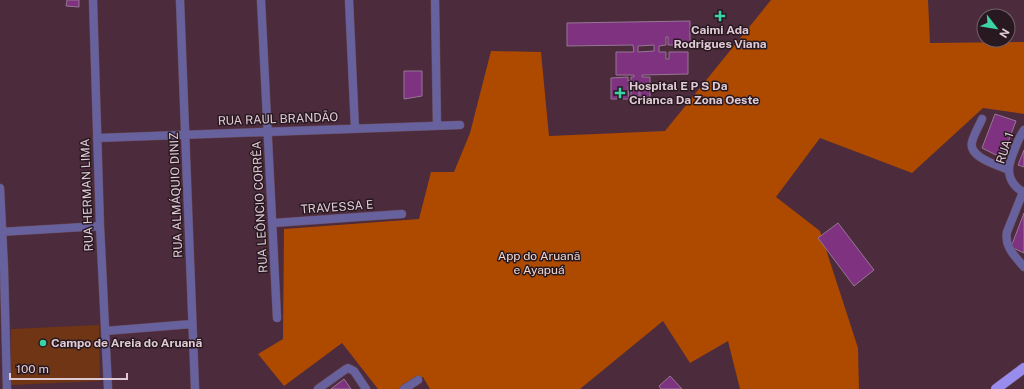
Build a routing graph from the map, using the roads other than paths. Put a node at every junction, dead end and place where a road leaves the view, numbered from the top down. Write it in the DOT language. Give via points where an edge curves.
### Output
graph roads {
  1 [pos="93,0"];
  2 [pos="180,0"];
  3 [pos="261,0"];
  4 [pos="349,0"];
  5 [pos="435,0"];
  6 [pos="982,119"];
  7 [pos="460,125"];
  8 [pos="437,126"];
  9 [pos="355,129"];
  10 [pos="1024,130"];
  11 [pos="268,131"];
  12 [pos="185,134"];
  13 [pos="97,138"];
  14 [pos="1008,170"];
  15 [pos="0,188"];
  16 [pos="1023,192"];
  17 [pos="402,214"];
  18 [pos="273,223"];
  19 [pos="100,226"];
  20 [pos="1,232"];
  21 [pos="1024,268"];
  22 [pos="277,318"];
  23 [pos="192,324"];
  24 [pos="105,331"];
  25 [pos="1024,368"];
  26 [pos="3,379"];
  27 [pos="418,380"];
  28 [pos="7,389"];
  29 [pos="108,389"];
  30 [pos="195,389"];
  31 [pos="318,389"];
  32 [pos="366,389"];
  33 [pos="404,389"];
  34 [pos="996,389"];
  1 -- 13 [label="street, RUA HERMAN LIMA"];
  2 -- 12 [label="street, RUA ALMÁQUIO DINIZ"];
  3 -- 11 [label="street, RUA LEÔNCIO CORRÊA"];
  4 -- 9 [label="street"];
  5 -- 8 [label="street"];
  6 -- 14 [label="street" via="971,147 979,157"];
  7 -- 8 [label="street, RUA RAUL BRANDÃO"];
  8 -- 9 [label="street, RUA RAUL BRANDÃO"];
  9 -- 11 [label="street, RUA RAUL BRANDÃO"];
  10 -- 14 [label="street, RUA 1" via="1017,141"];
  11 -- 12 [label="street, RUA RAUL BRANDÃO"];
  11 -- 18 [label="street, RUA LEÔNCIO CORRÊA"];
  12 -- 13 [label="street, RUA RAUL BRANDÃO"];
  12 -- 23 [label="street, RUA ALMÁQUIO DINIZ"];
  13 -- 19 [label="street, RUA HERMAN LIMA"];
  14 -- 16 [label="street, RUA 1" via="1016,188"];
  15 -- 20 [label="street"];
  16 -- 21 [label="street" via="1006,239 1008,248"];
  17 -- 18 [label="street, TRAVESSA E"];
  18 -- 22 [label="street, RUA LEÔNCIO CORRÊA"];
  19 -- 20 [label="street"];
  19 -- 24 [label="street, RUA HERMAN LIMA"];
  20 -- 26 [label="street" via="4,268"];
  23 -- 24 [label="street"];
  23 -- 30 [label="street, RUA ALMÁQUIO DINIZ"];
  24 -- 29 [label="street, RUA HERMAN LIMA"];
  25 -- 34 [label="main road"];
  26 -- 28 [label="street"];
  27 -- 33 [label="street"];
  31 -- 32 [label="street" via="348,368 354,371"];
}
